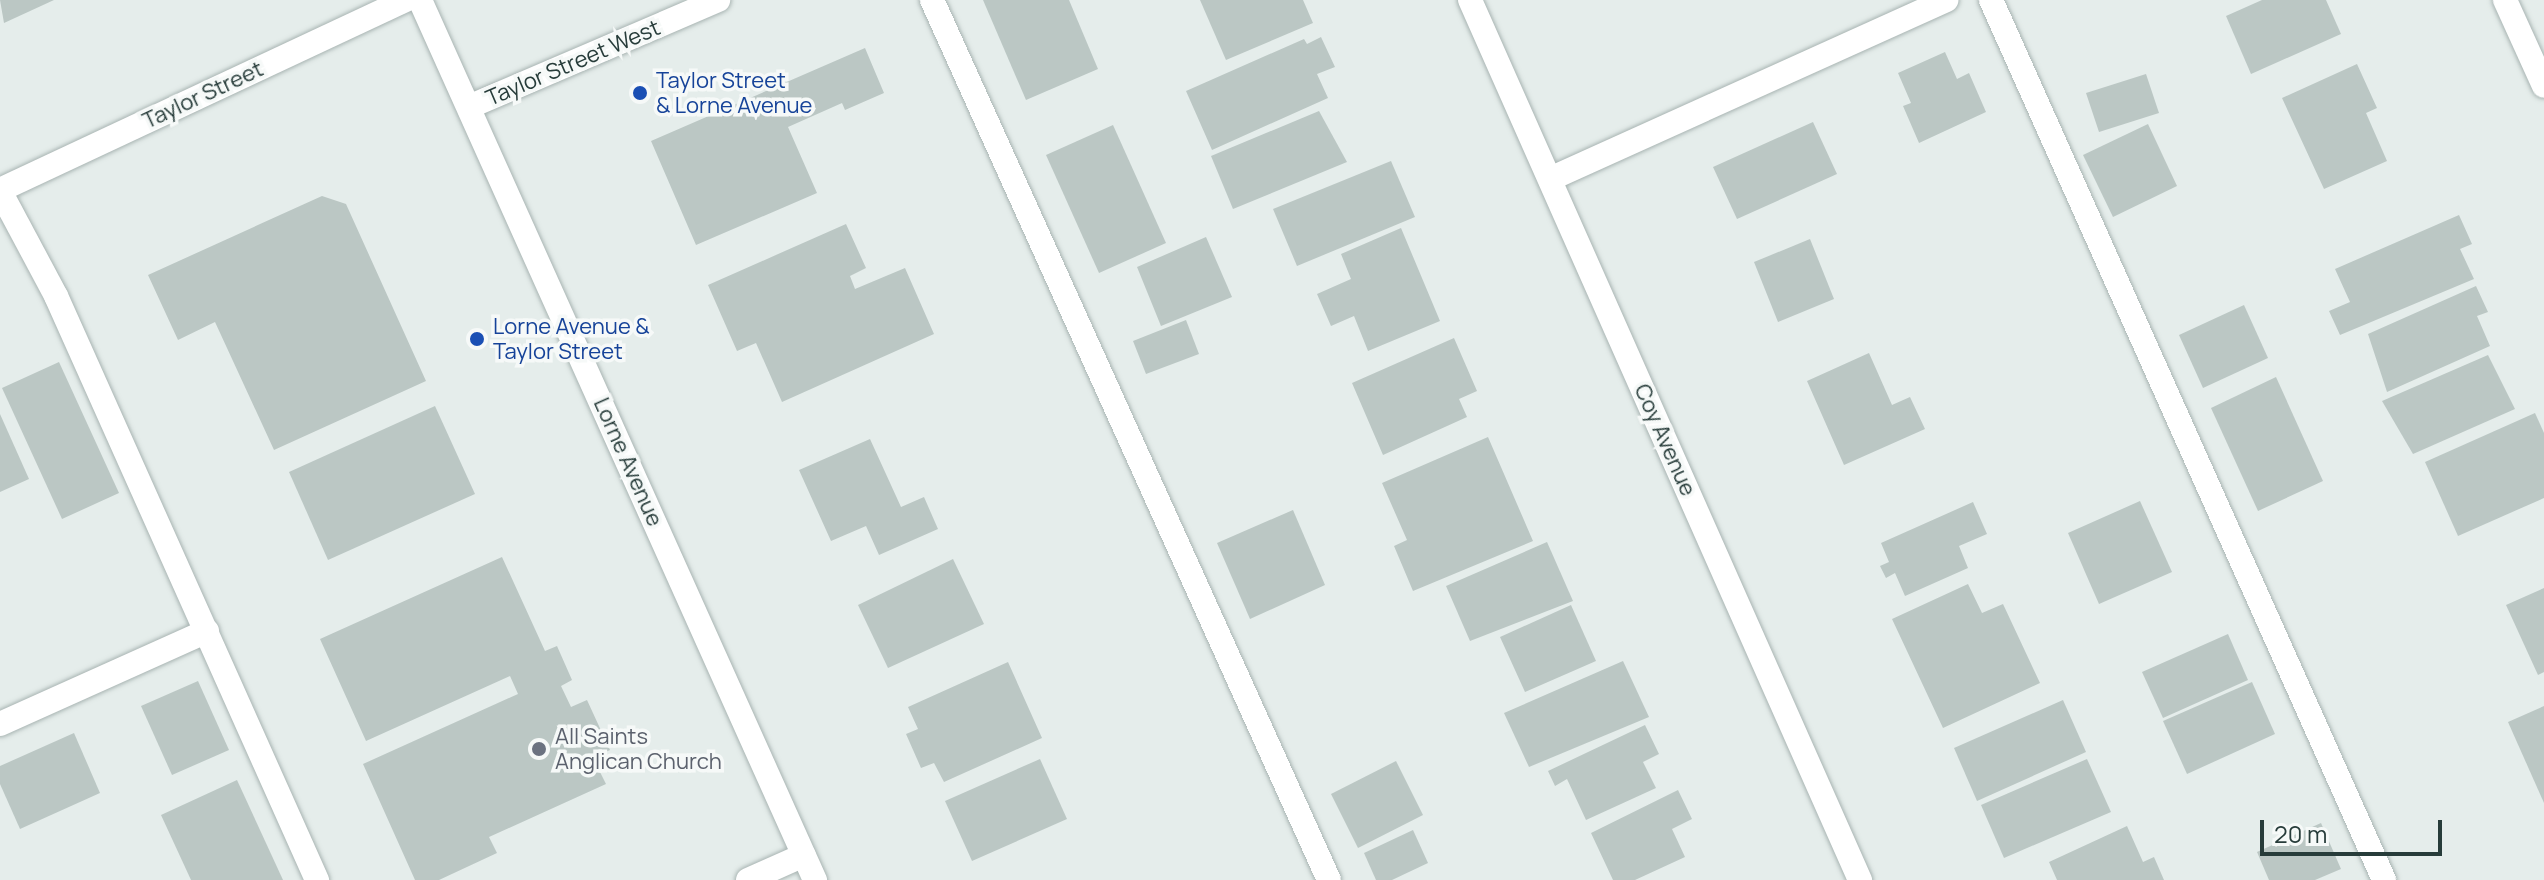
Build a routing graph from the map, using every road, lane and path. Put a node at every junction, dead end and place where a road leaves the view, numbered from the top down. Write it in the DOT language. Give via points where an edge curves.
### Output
graph roads {
  1 [pos="406,0"];
  2 [pos="420,0"];
  3 [pos="718,0"];
  4 [pos="932,0"];
  5 [pos="1470,0"];
  6 [pos="1946,0"];
  7 [pos="1991,0"];
  8 [pos="2505,0"];
  9 [pos="2544,86"];
  10 [pos="471,106"];
  11 [pos="1550,179"];
  12 [pos="0,191"];
  13 [pos="207,631"];
  14 [pos="0,724"];
  15 [pos="804,855"];
  16 [pos="317,880"];
  17 [pos="748,880"];
  18 [pos="815,880"];
  19 [pos="1329,880"];
  20 [pos="1860,880"];
  21 [pos="2384,880"];
  1 -- 12 [label="main road, Taylor Street"];
  2 -- 10 [label="main road, Lorne Avenue"];
  3 -- 10 [label="main road, Taylor Street West"];
  4 -- 19 [label="main road"];
  5 -- 11 [label="main road, Coy Avenue"];
  6 -- 11 [label="main road"];
  7 -- 21 [label="main road"];
  8 -- 9 [label="main road"];
  10 -- 15 [label="main road, Lorne Avenue"];
  11 -- 20 [label="main road, Coy Avenue"];
  12 -- 13 [label="main road" via="56,296"];
  13 -- 14 [label="main road"];
  13 -- 16 [label="main road"];
  15 -- 17 [label="main road"];
  15 -- 18 [label="main road, Lorne Avenue"];
}
